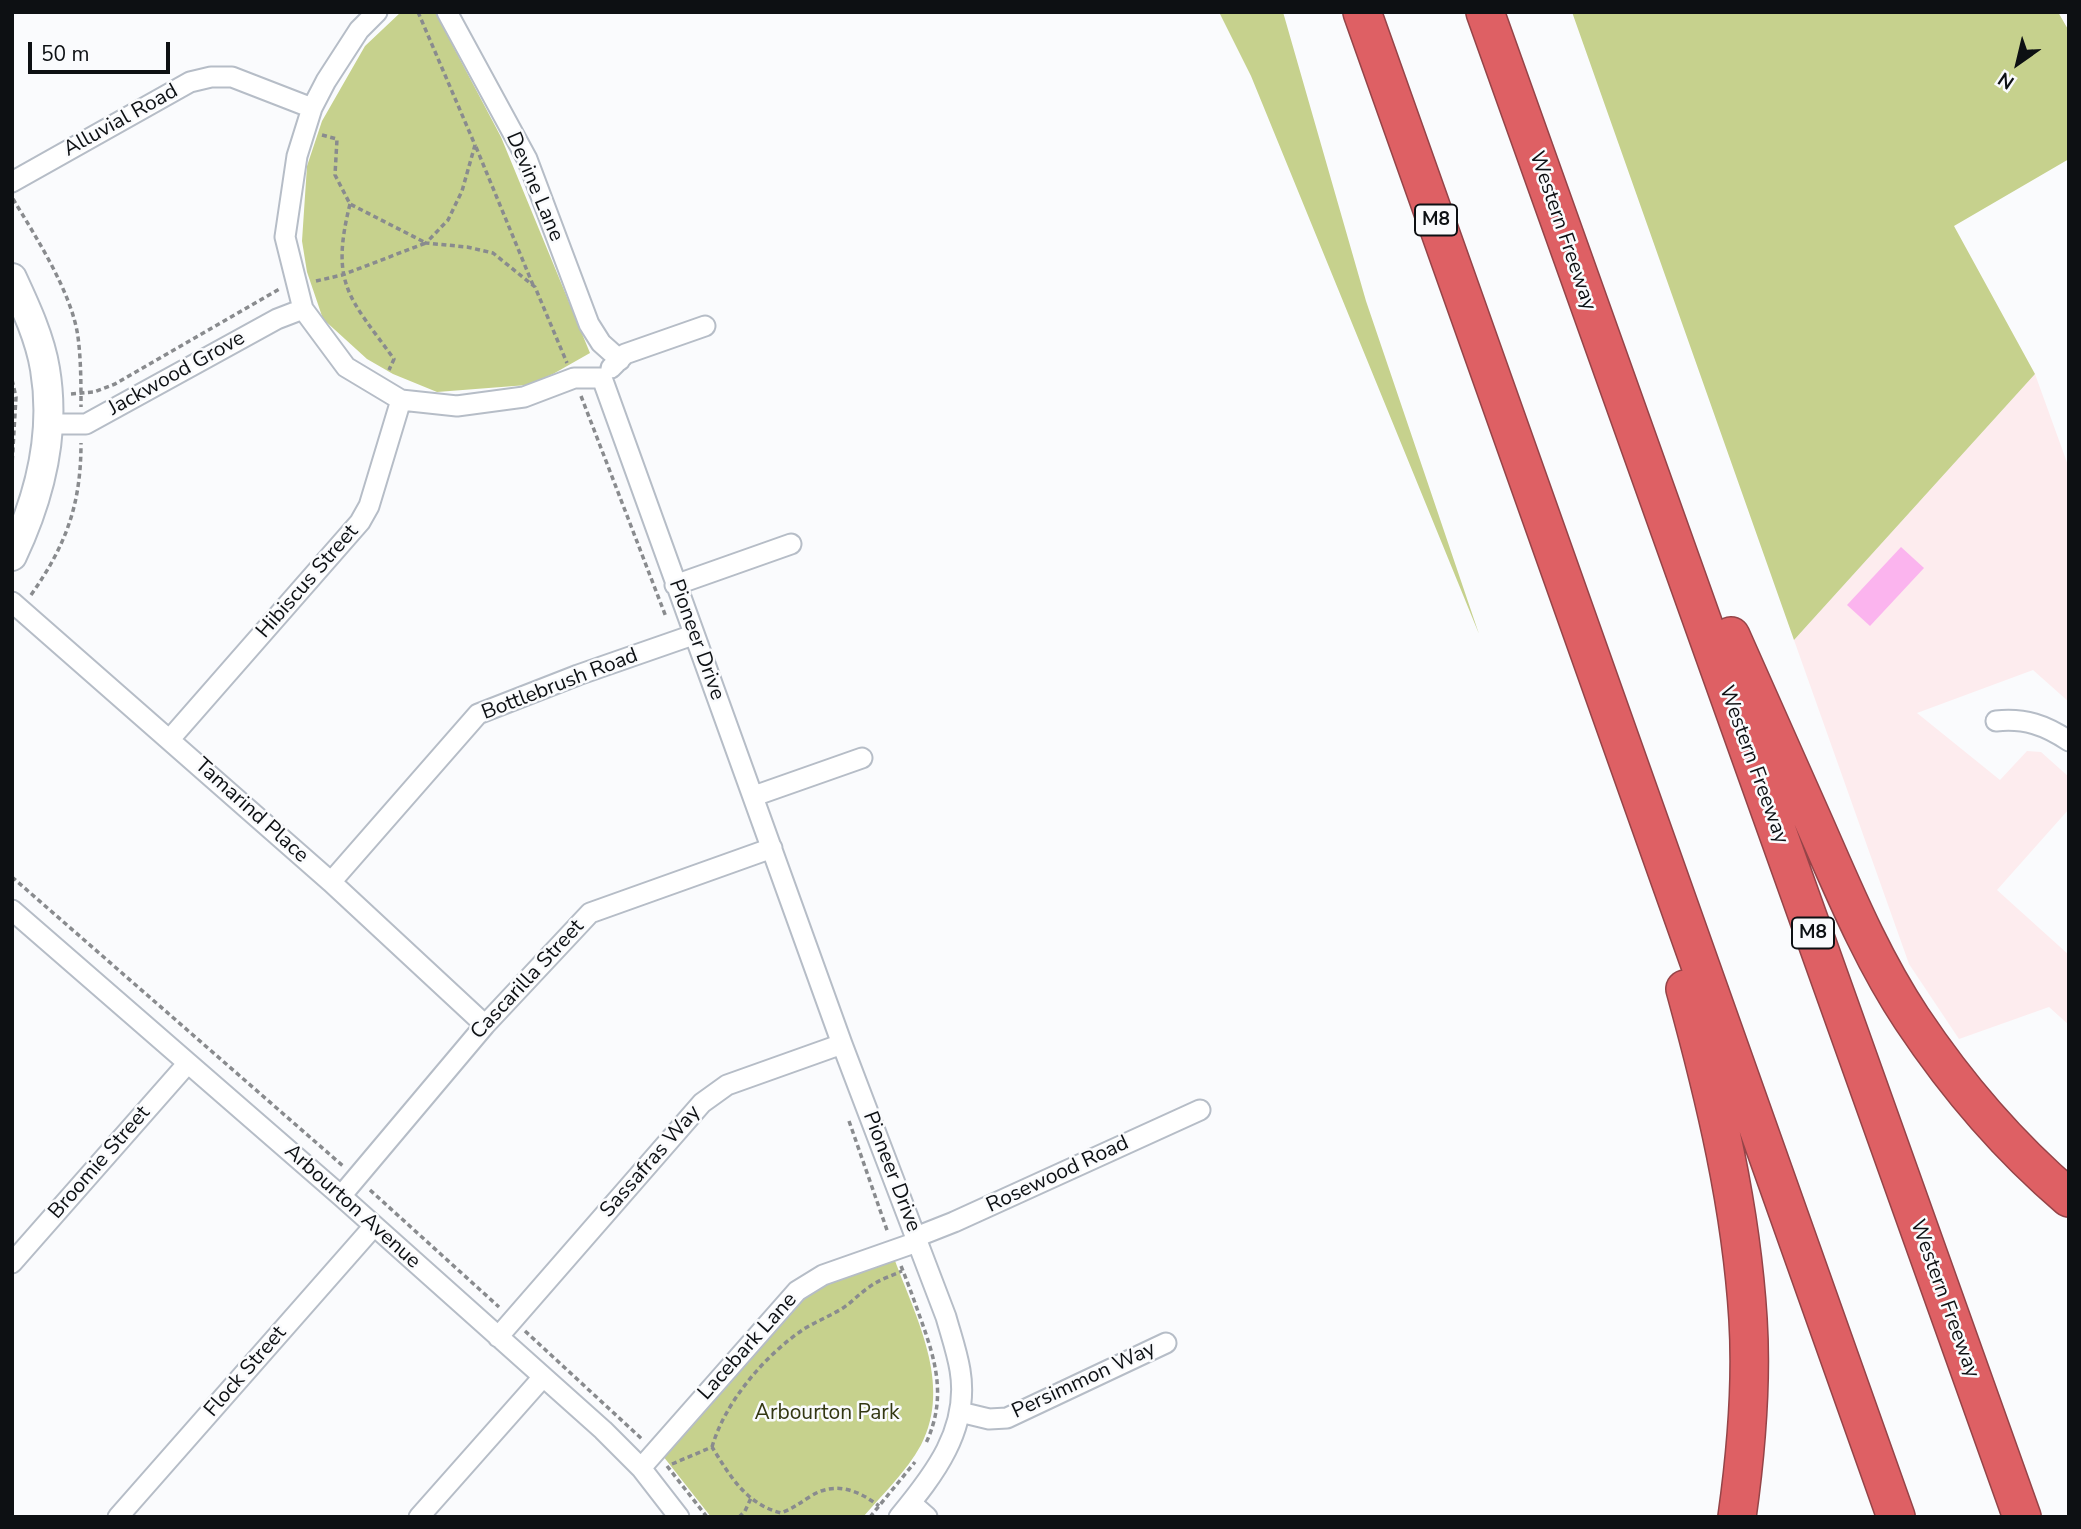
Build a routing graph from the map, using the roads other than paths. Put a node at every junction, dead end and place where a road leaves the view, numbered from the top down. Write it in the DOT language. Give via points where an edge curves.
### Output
graph roads {
  1 [pos="377,12"];
  2 [pos="447,12"];
  3 [pos="1362,12"];
  4 [pos="1485,12"];
  5 [pos="312,108"];
  6 [pos="12,181"];
  7 [pos="12,278"];
  8 [pos="303,309"];
  9 [pos="705,326"];
  10 [pos="1604,350"];
  11 [pos="620,360"];
  12 [pos="602,379"];
  13 [pos="401,400"];
  14 [pos="48,410"];
  15 [pos="1509,427"];
  16 [pos="791,544"];
  17 [pos="12,556"];
  18 [pos="675,585"];
  19 [pos="12,602"];
  20 [pos="684,638"];
  21 [pos="1996,721"];
  22 [pos="170,739"];
  23 [pos="2069,741"];
  24 [pos="862,758"];
  25 [pos="754,796"];
  26 [pos="772,848"];
  27 [pos="331,882"];
  28 [pos="12,910"];
  29 [pos="485,1025"];
  30 [pos="842,1044"];
  31 [pos="188,1063"];
  32 [pos="1200,1110"];
  33 [pos="341,1196"];
  34 [pos="2069,1198"];
  35 [pos="374,1226"];
  36 [pos="916,1240"];
  37 [pos="12,1263"];
  38 [pos="499,1337"];
  39 [pos="1166,1343"];
  40 [pos="543,1377"];
  41 [pos="960,1412"];
  42 [pos="641,1468"];
  43 [pos="898,1510"];
  44 [pos="118,1517"];
  45 [pos="419,1517"];
  46 [pos="680,1517"];
  47 [pos="927,1517"];
  48 [pos="1737,1517"];
  49 [pos="1896,1517"];
  50 [pos="2022,1517"];
  1 -- 5 [label="street" via="359,30"];
  2 -- 11 [label="street, Devine Lane" via="527,159 589,324"];
  3 -- 15 [label="highway, M8"];
  4 -- 10 [label="highway, Western Freeway / M8"];
  5 -- 6 [label="street, Alluvial Road" via="232,77 190,82"];
  5 -- 8 [label="street" via="296,156 285,237"];
  7 -- 14 [label="street" via="45,367"];
  8 -- 13 [label="street" via="345,367"];
  8 -- 14 [label="street, Jackwood Grove" via="86,424"];
  9 -- 11 [label="street" via="625,354"];
  10 -- 34 [label="highway" via="1876,957 1911,1017 1968,1095"];
  10 -- 50 [label="highway, Western Freeway / M8"];
  11 -- 12 [label="street"];
  12 -- 13 [label="street" via="574,378 524,397 457,406"];
  12 -- 18 [label="street, Pioneer Drive"];
  13 -- 22 [label="street, Hibiscus Street" via="360,522"];
  14 -- 17 [label="street" via="44,468 27,525"];
  15 -- 48 [label="highway" via="1661,905 1717,1105 1737,1215 1748,1322"];
  15 -- 49 [label="highway, M8"];
  16 -- 18 [label="street"];
  18 -- 20 [label="street, Pioneer Drive"];
  19 -- 22 [label="street, Tamarind Place"];
  20 -- 25 [label="street, Pioneer Drive"];
  20 -- 27 [label="street, Bottlebrush Road" via="478,714"];
  21 -- 23 [label="street" via="2034,723"];
  22 -- 27 [label="street, Tamarind Place"];
  24 -- 25 [label="street"];
  25 -- 26 [label="street, Pioneer Drive"];
  26 -- 29 [label="street, Cascarilla Street" via="590,913"];
  26 -- 30 [label="street, Pioneer Drive"];
  27 -- 29 [label="street, Tamarind Place"];
  28 -- 31 [label="street, Arbourton Avenue"];
  29 -- 33 [label="street, Cascarilla Street"];
  30 -- 36 [label="street, Pioneer Drive"];
  30 -- 38 [label="street, Sassafras Way" via="727,1085 702,1103"];
  31 -- 33 [label="street, Arbourton Avenue"];
  31 -- 37 [label="street, Broomie Street"];
  32 -- 36 [label="street, Rosewood Road"];
  33 -- 35 [label="street, Arbourton Avenue"];
  35 -- 38 [label="street, Arbourton Avenue"];
  35 -- 44 [label="street, Flock Street"];
  36 -- 41 [label="street, Pioneer Drive" via="946,1317 961,1373"];
  36 -- 42 [label="street, Lacebark Lane" via="823,1275 797,1291"];
  38 -- 40 [label="street, Arbourton Avenue"];
  39 -- 41 [label="street, Persimmon Way" via="1007,1418"];
  40 -- 42 [label="street, Arbourton Avenue"];
  40 -- 45 [label="street"];
  41 -- 43 [label="street, Pioneer Drive" via="939,1465"];
  42 -- 46 [label="street, Arbourton Avenue"];
  43 -- 47 [label="street"];
}
